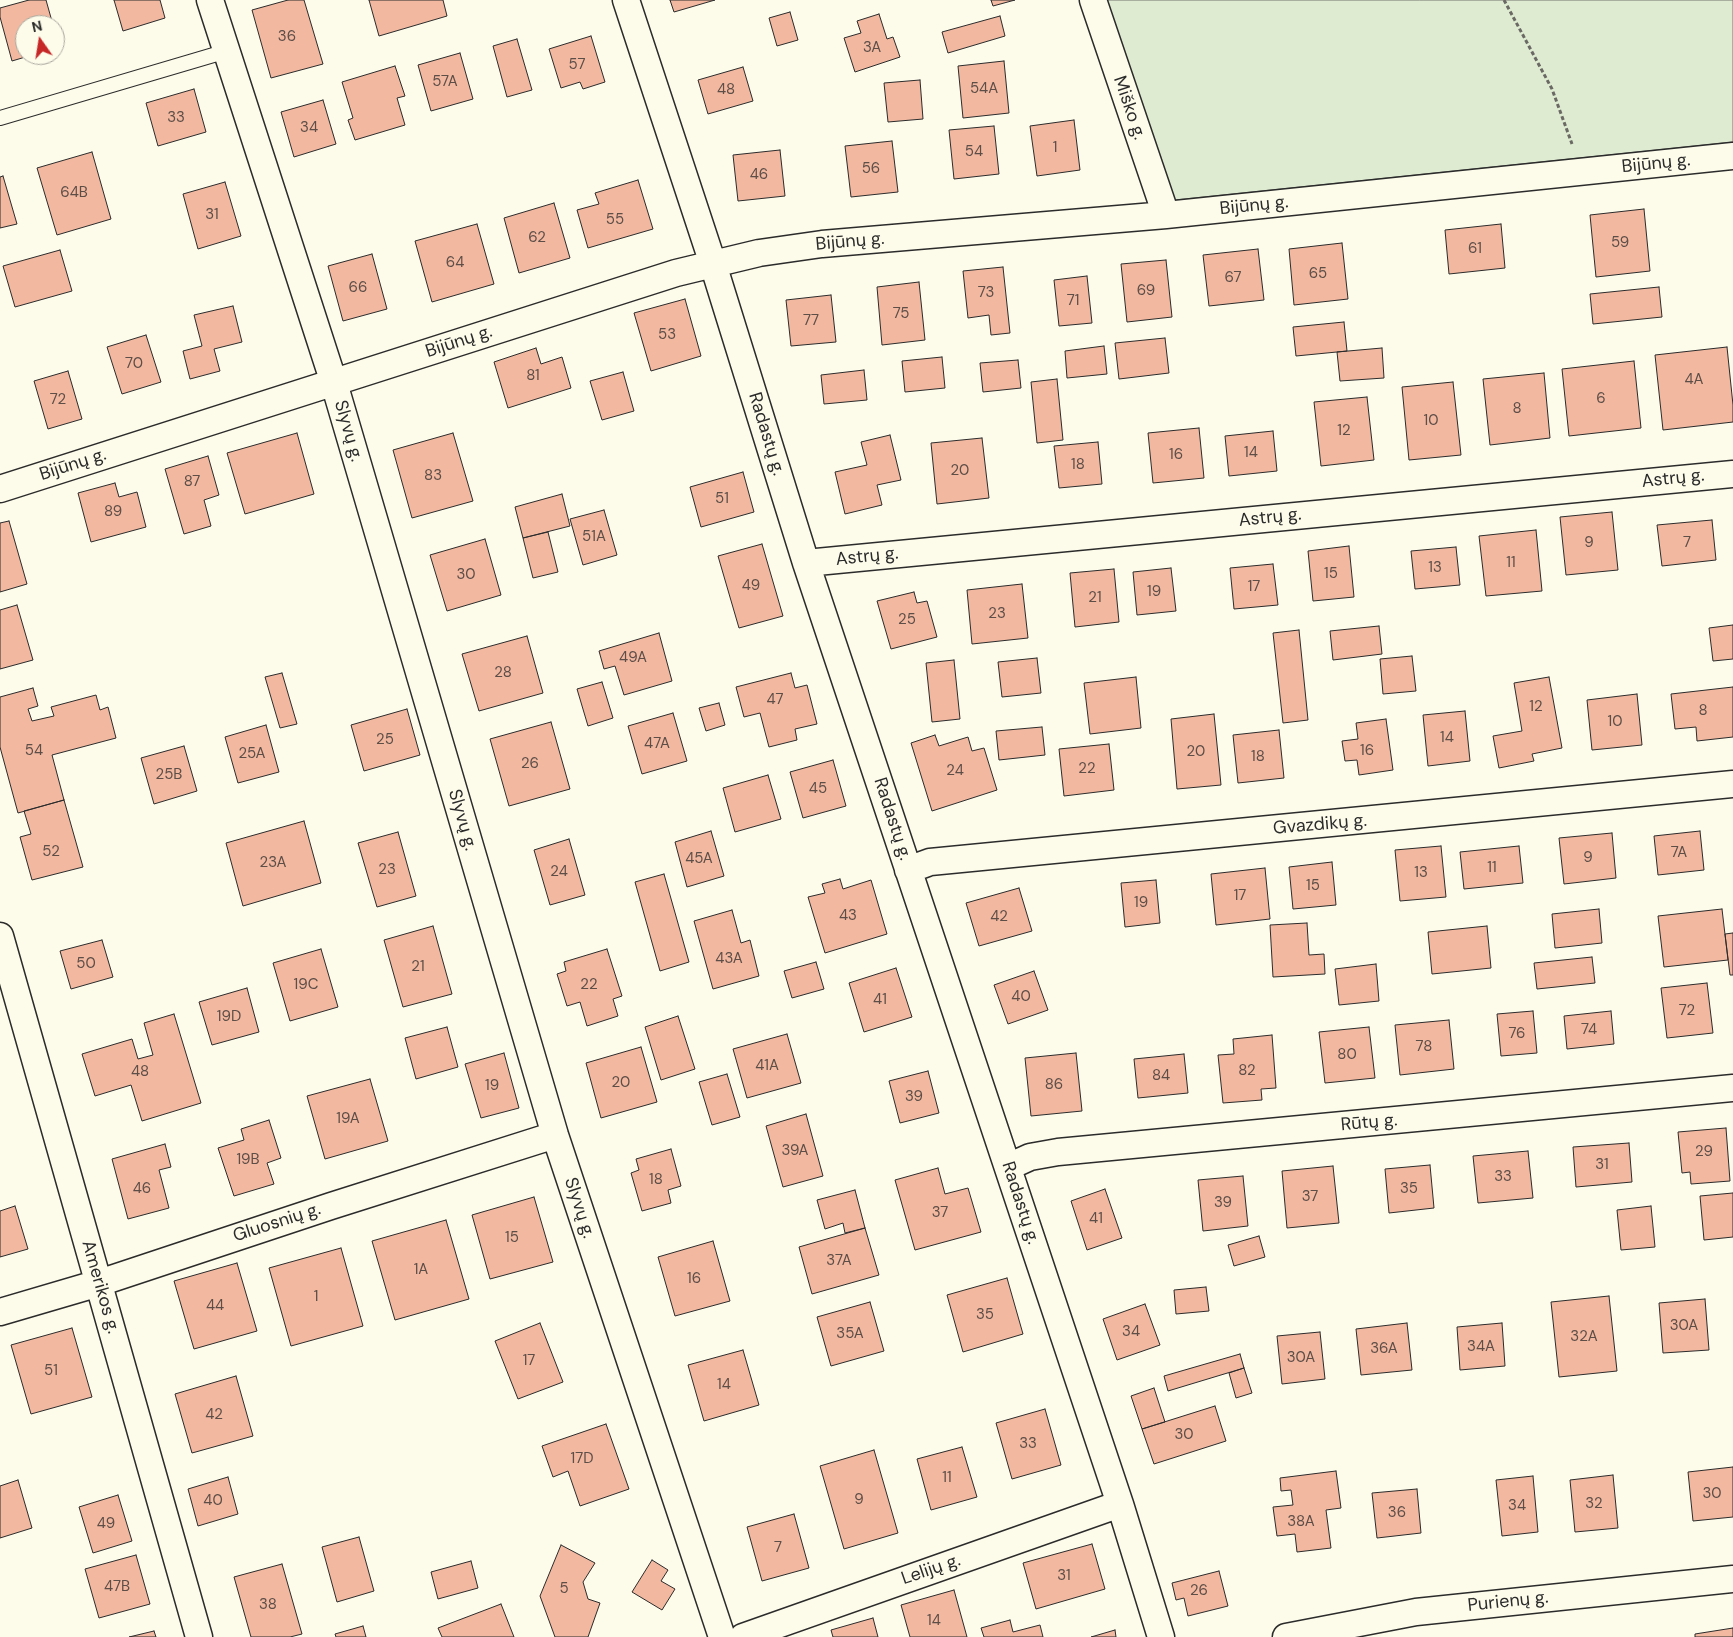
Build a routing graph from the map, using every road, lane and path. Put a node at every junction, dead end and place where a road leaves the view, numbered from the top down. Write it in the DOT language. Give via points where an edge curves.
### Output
graph roads {
  1 [pos="210,0"];
  2 [pos="626,0"];
  3 [pos="1093,0"];
  4 [pos="1504,0"];
  5 [pos="227,51"];
  6 [pos="0,118"];
  7 [pos="1733,156"];
  8 [pos="1582,172"];
  9 [pos="1166,215"];
  10 [pos="713,264"];
  11 [pos="334,382"];
  12 [pos="1733,474"];
  13 [pos="0,489"];
  14 [pos="806,563"];
  15 [pos="1733,784"];
  16 [pos="908,870"];
  17 [pos="0,936"];
  18 [pos="1733,1088"];
  19 [pos="554,1136"];
  20 [pos="1008,1167"];
  21 [pos="99,1283"];
  22 [pos="0,1312"];
  23 [pos="1120,1504"];
  24 [pos="1733,1579"];
  25 [pos="200,1637"];
  26 [pos="722,1637"];
  27 [pos="743,1637"];
  28 [pos="1161,1637"];
  29 [pos="1286,1637"];
  1 -- 5 [label="street, Slyvų g."];
  2 -- 10 [label="street, Radastų g."];
  3 -- 9 [label="street, Miško g."];
  4 -- 8 [label="path" via="1552,89"];
  5 -- 6 [label="lane"];
  5 -- 11 [label="street, Slyvų g."];
  7 -- 8 [label="street, Bijūnų g."];
  8 -- 9 [label="street, Bijūnų g."];
  9 -- 10 [label="street, Bijūnų g." via="822,244 759,253"];
  10 -- 11 [label="street, Bijūnų g."];
  10 -- 14 [label="street, Radastų g."];
  11 -- 13 [label="street, Bijūnų g."];
  11 -- 19 [label="street, Slyvų g."];
  12 -- 14 [label="street, Astrų g."];
  14 -- 16 [label="street, Radastų g."];
  15 -- 16 [label="street, Gvazdikų g." via="930,862"];
  16 -- 20 [label="street, Radastų g."];
  17 -- 21 [label="street, Amerikos g."];
  18 -- 20 [label="street, Rūtų g." via="1058,1152 1030,1157"];
  19 -- 21 [label="street, Gluosnių g."];
  19 -- 26 [label="street, Slyvų g."];
  20 -- 23 [label="street, Radastų g."];
  21 -- 22 [label="street, Gluosnių g."];
  21 -- 25 [label="street, Amerikos g."];
  23 -- 27 [label="street, Lelijų g."];
  23 -- 28 [label="street, Radastų g."];
  24 -- 29 [label="street, Purienų g." via="1416,1612"];
}
